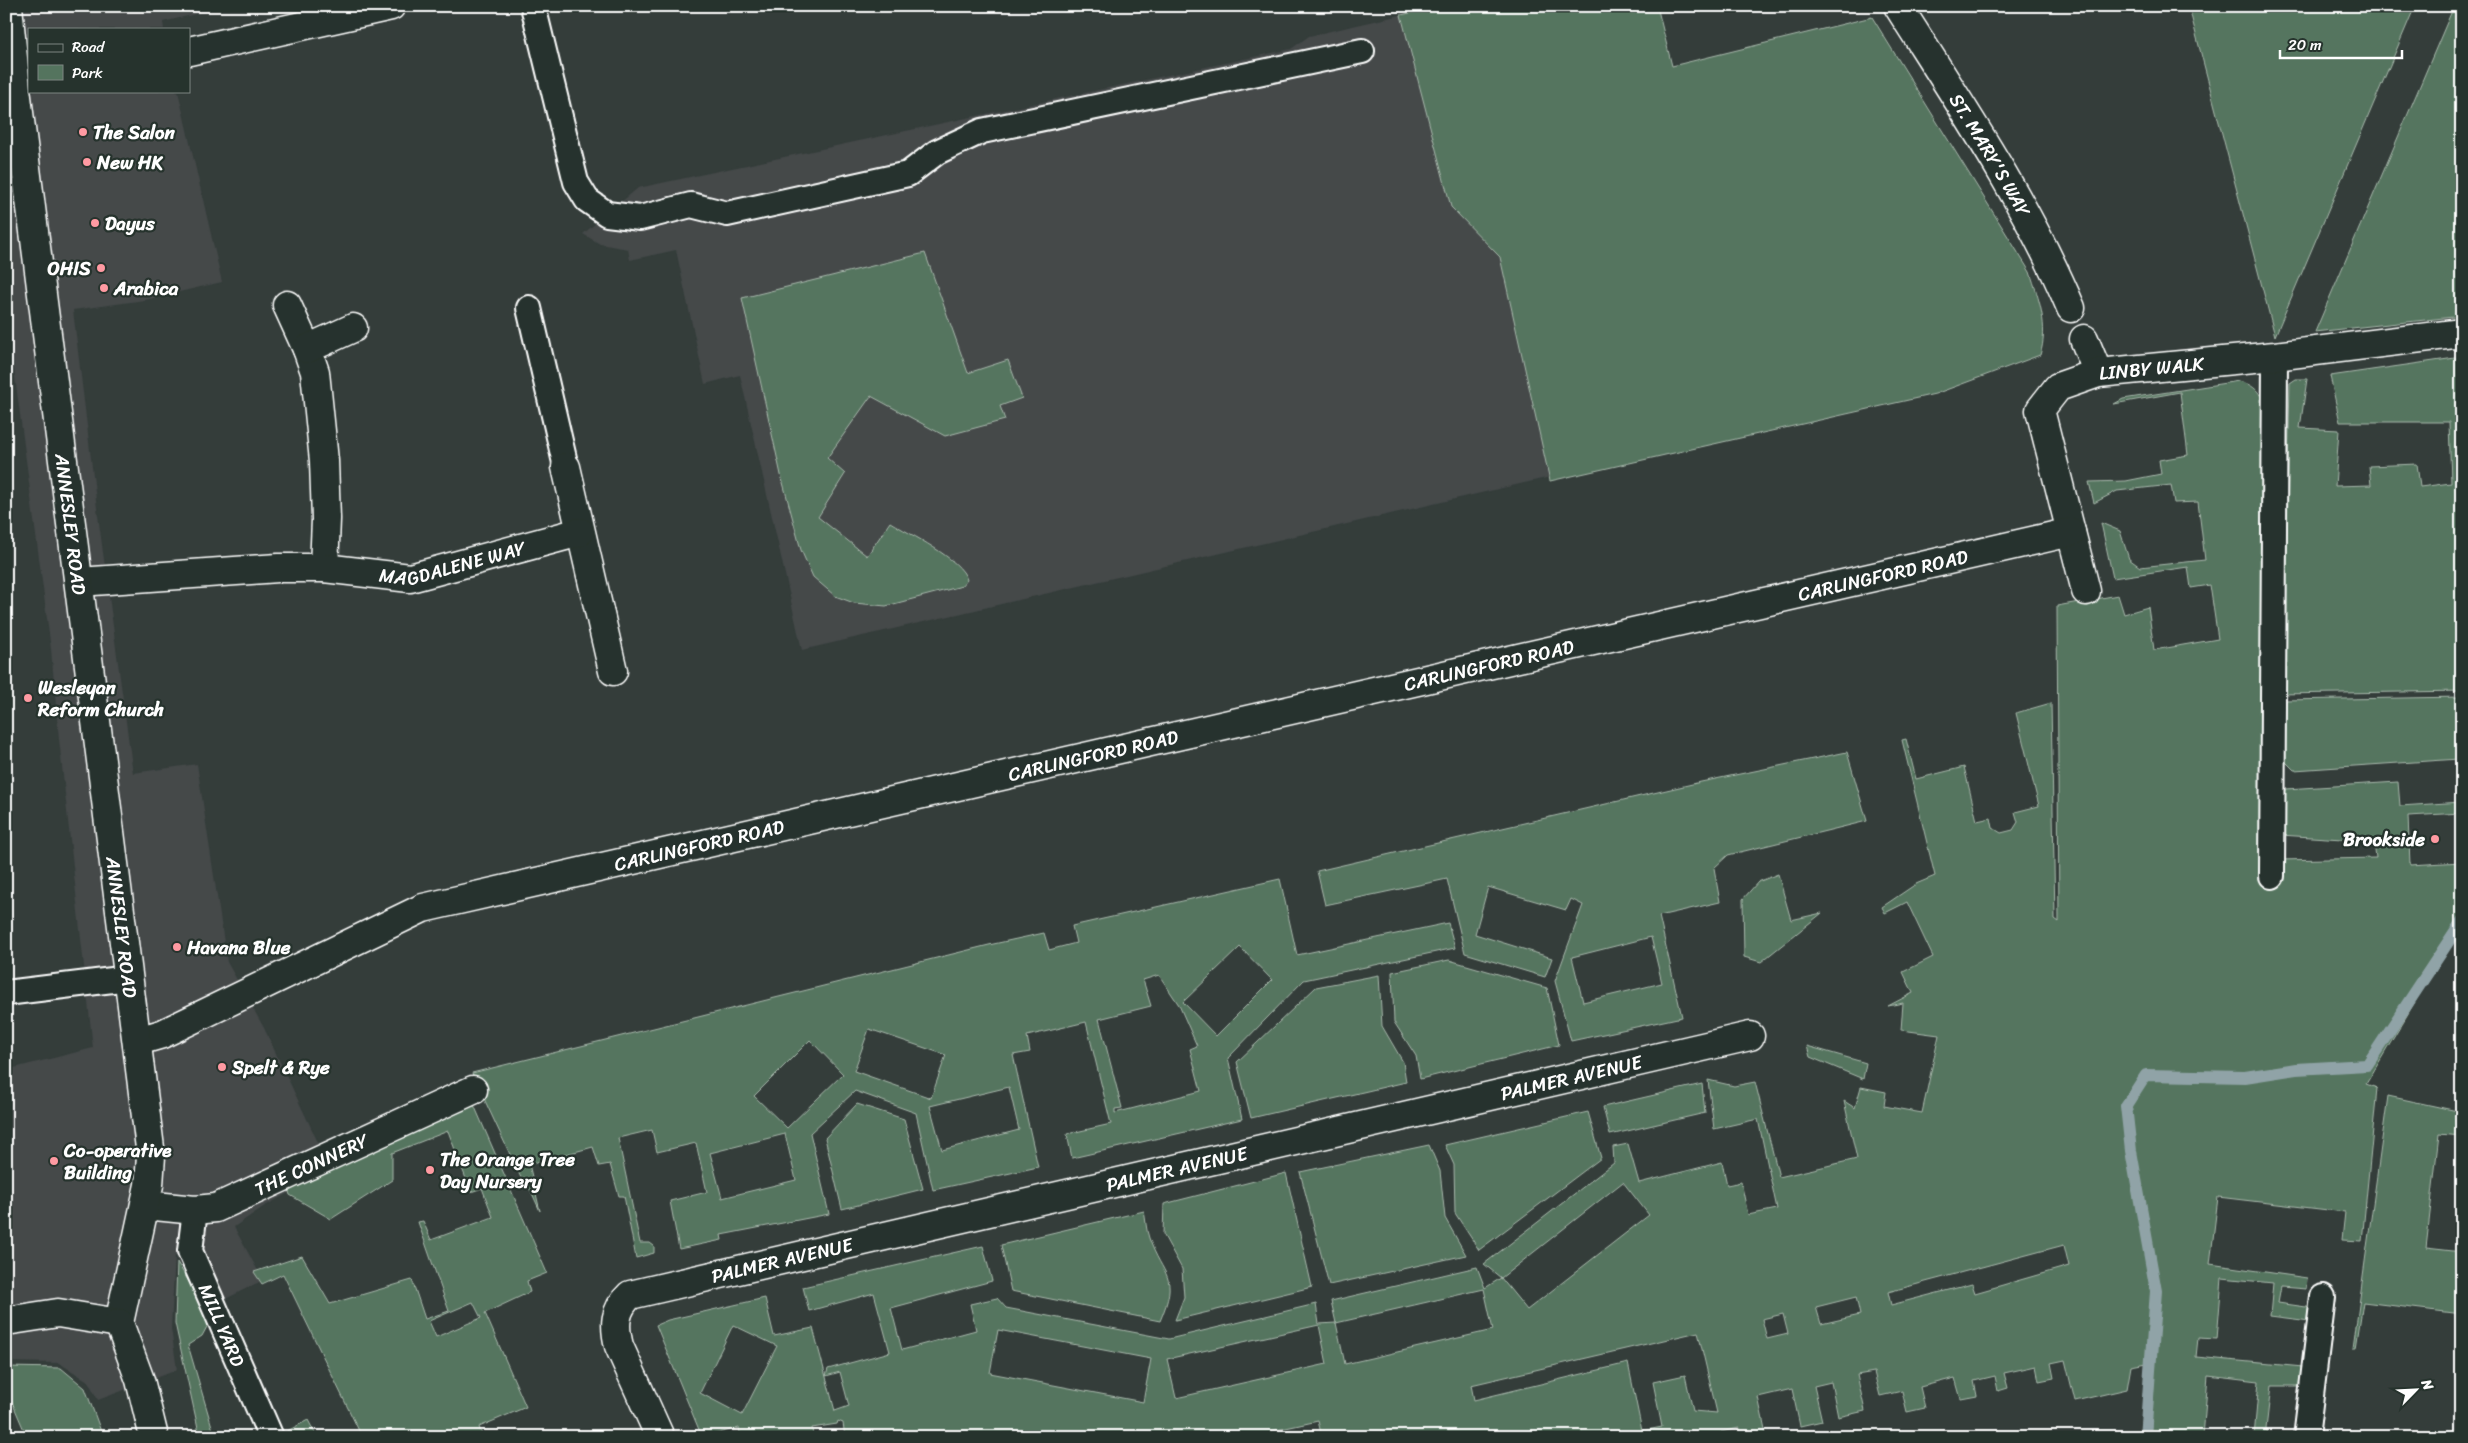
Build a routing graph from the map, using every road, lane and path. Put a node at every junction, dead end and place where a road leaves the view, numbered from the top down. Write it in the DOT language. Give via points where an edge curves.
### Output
graph roads {
  1 [pos="8,6"];
  2 [pos="391,6"];
  3 [pos="533,6"];
  4 [pos="1898,6"];
  5 [pos="190,51"];
  6 [pos="1362,51"];
  7 [pos="22,88"];
  8 [pos="287,305"];
  9 [pos="529,308"];
  10 [pos="2071,308"];
  11 [pos="353,328"];
  12 [pos="2462,333"];
  13 [pos="2084,339"];
  14 [pos="307,349"];
  15 [pos="2275,356"];
  16 [pos="2098,373"];
  17 [pos="566,467"];
  18 [pos="580,532"];
  19 [pos="2071,532"];
  20 [pos="324,568"];
  21 [pos="79,582"];
  22 [pos="2086,591"];
  23 [pos="613,671"];
  24 [pos="2272,876"];
  25 [pos="129,978"];
  26 [pos="6,993"];
  27 [pos="1750,1036"];
  28 [pos="138,1042"];
  29 [pos="473,1090"];
  30 [pos="145,1205"];
  31 [pos="195,1210"];
  32 [pos="2323,1297"];
  33 [pos="6,1321"];
  34 [pos="119,1323"];
  35 [pos="154,1437"];
  36 [pos="271,1437"];
  37 [pos="660,1437"];
  38 [pos="2306,1437"];
  1 -- 7 [label="street, ANNESLEY ROAD"];
  2 -- 5 [label="street"];
  3 -- 6 [label="lane" via="576,182 587,200 607,214 640,218 691,205 727,214 908,174 937,152 982,131"];
  4 -- 10 [label="street, ST. MARY'S WAY" via="1984,142 2057,275"];
  7 -- 21 [label="street, ANNESLEY ROAD"];
  8 -- 14 [label="street"];
  9 -- 17 [label="lane"];
  11 -- 14 [label="street"];
  12 -- 15 [label="street, LINBY WALK"];
  13 -- 16 [label="street"];
  14 -- 20 [label="street" via="315,372 324,461"];
  15 -- 16 [label="street, LINBY WALK"];
  15 -- 24 [label="lane"];
  16 -- 19 [label="street, LINBY WALK" via="2058,387 2040,410"];
  17 -- 18 [label="street"];
  18 -- 20 [label="street, MAGDALENE WAY" via="410,578"];
  18 -- 23 [label="street"];
  19 -- 22 [label="street, LINBY WALK"];
  19 -- 28 [label="street, CARLINGFORD ROAD" via="423,908 162,1034"];
  20 -- 21 [label="street, MAGDALENE WAY" via="278,568"];
  21 -- 25 [label="street, ANNESLEY ROAD"];
  25 -- 26 [label="lane"];
  25 -- 28 [label="street, ANNESLEY ROAD"];
  27 -- 37 [label="street, PALMER AVENUE" via="630,1295 621,1304 615,1332"];
  28 -- 30 [label="street, ANNESLEY ROAD" via="151,1156"];
  29 -- 31 [label="street, THE CONNERY" via="232,1203"];
  30 -- 31 [label="street, THE CONNERY"];
  30 -- 34 [label="street, ANNESLEY ROAD"];
  31 -- 36 [label="lane, MILL YARD" via="190,1251"];
  32 -- 38 [label="lane"];
  33 -- 34 [label="street" via="58,1313"];
  34 -- 35 [label="street" via="140,1380"];
}
